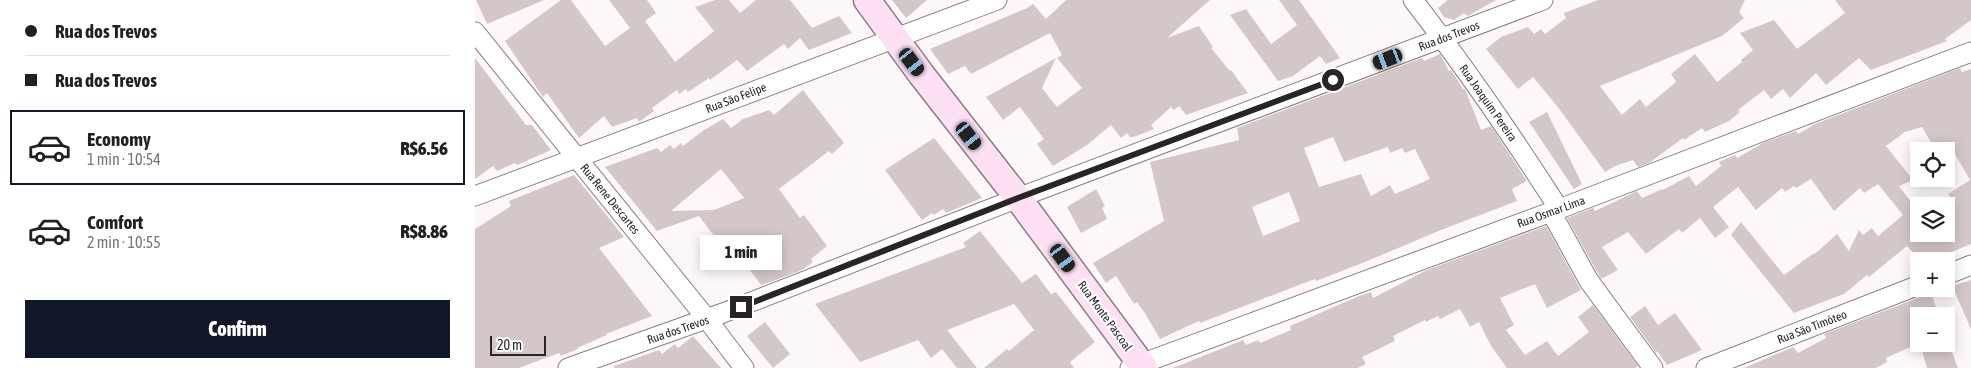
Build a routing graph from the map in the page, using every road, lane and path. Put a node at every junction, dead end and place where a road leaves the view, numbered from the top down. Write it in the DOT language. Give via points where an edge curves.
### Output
graph roads {
  1 [pos="867,0"];
  2 [pos="997,0"];
  3 [pos="1413,0"];
  4 [pos="1543,0"];
  5 [pos="475,32"];
  6 [pos="1443,38"];
  7 [pos="894,39"];
  8 [pos="1971,52"];
  9 [pos="577,158"];
  10 [pos="475,196"];
  11 [pos="1018,198"];
  12 [pos="1555,210"];
  13 [pos="1971,265"];
  14 [pos="1955,271"];
  15 [pos="1910,289"];
  16 [pos="707,319"];
  17 [pos="1137,367"];
  18 [pos="568,368"];
  19 [pos="743,368"];
  20 [pos="1653,368"];
  21 [pos="1706,368"];
  1 -- 7 [label="street, Rua Monte Pascoal"];
  2 -- 7 [label="street, Rua São Felipe"];
  3 -- 6 [label="street, Rua Joaquim Pereira"];
  4 -- 6 [label="street, Rua dos Trevos"];
  5 -- 9 [label="street, Rua Rene Descartes"];
  6 -- 11 [label="street, Rua dos Trevos"];
  6 -- 12 [label="street, Rua Joaquim Pereira" via="1505,126"];
  7 -- 9 [label="street, Rua São Felipe"];
  7 -- 11 [label="street, Rua Monte Pascoal"];
  8 -- 12 [label="street, Rua Osmar Lima"];
  9 -- 10 [label="street, Rua São Felipe"];
  9 -- 16 [label="street, Rua Rene Descartes"];
  11 -- 16 [label="street, Rua dos Trevos"];
  11 -- 17 [label="street, Rua Monte Pascoal"];
  12 -- 17 [label="street, Rua Osmar Lima"];
  12 -- 20 [label="street, Rua Joaquim Pereira" via="1589,281"];
  13 -- 14 [label="street"];
  15 -- 21 [label="street, Rua São Timóteo"];
  16 -- 18 [label="street, Rua dos Trevos"];
  16 -- 19 [label="street, Rua Rene Descartes"];
}
